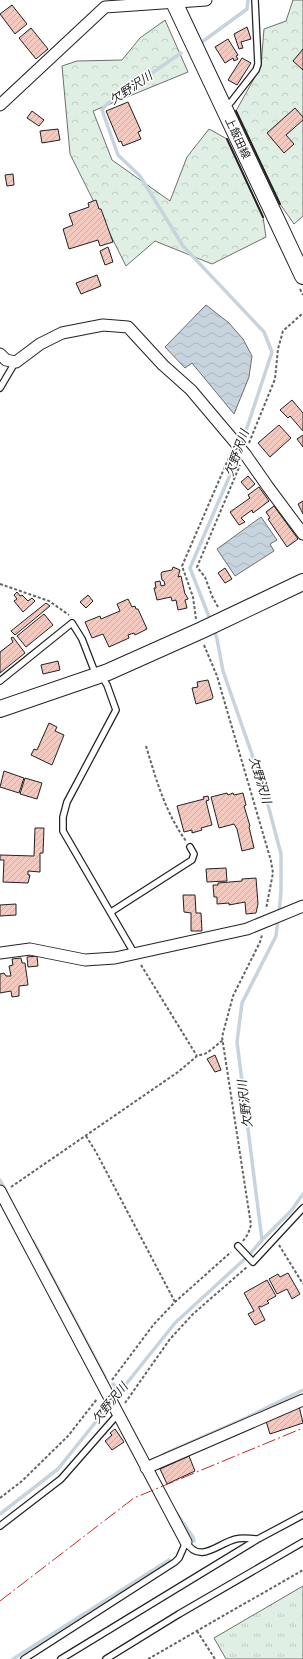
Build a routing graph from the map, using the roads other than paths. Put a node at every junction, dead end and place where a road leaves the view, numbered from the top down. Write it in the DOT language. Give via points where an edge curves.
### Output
graph roads {
  1 [pos="206,0"];
  2 [pos="254,0"];
  3 [pos="173,2"];
  4 [pos="102,3"];
  5 [pos="0,105"];
  6 [pos="224,107"];
  7 [pos="302,272"];
  8 [pos="0,354"];
  9 [pos="13,361"];
  10 [pos="0,388"];
  11 [pos="303,534"];
  12 [pos="303,582"];
  13 [pos="101,675"];
  14 [pos="0,681"];
  15 [pos="0,709"];
  16 [pos="190,847"];
  17 [pos="303,906"];
  18 [pos="111,912"];
  19 [pos="0,953"];
  20 [pos="134,953"];
  21 [pos="0,1191"];
  22 [pos="303,1208"];
  23 [pos="240,1248"];
  24 [pos="303,1400"];
  25 [pos="116,1411"];
  26 [pos="146,1468"];
  27 [pos="303,1515"];
  28 [pos="0,1526"];
  29 [pos="258,1539"];
  30 [pos="186,1542"];
  31 [pos="303,1542"];
  32 [pos="24,1659"];
  33 [pos="61,1659"];
  34 [pos="106,1659"];
  1 -- 3 [label="street"];
  2 -- 6 [label="lane" via="258,64 231,102"];
  3 -- 4 [label="street"];
  3 -- 6 [label="street, 上飯田線"];
  4 -- 5 [label="street"];
  6 -- 7 [label="street, 上飯田線"];
  8 -- 9 [label="street" via="6,360"];
  9 -- 10 [label="lane" via="13,366"];
  9 -- 11 [label="street" via="16,362 40,344 62,333 103,325 128,327 163,365 191,390 239,447"];
  12 -- 13 [label="street"];
  13 -- 14 [label="lane" via="94,670 82,639 72,623"];
  13 -- 15 [label="street"];
  13 -- 18 [label="lane" via="116,710 66,802 63,831"];
  16 -- 18 [label="lane" via="194,854 192,860"];
  17 -- 20 [label="street" via="247,929"];
  18 -- 20 [label="lane"];
  19 -- 20 [label="street" via="30,949 85,960 115,958"];
  21 -- 25 [label="street"];
  22 -- 23 [label="lane" via="253,1262"];
  24 -- 26 [label="street"];
  25 -- 26 [label="street"];
  25 -- 28 [label="lane" via="61,1479"];
  26 -- 30 [label="street"];
  27 -- 29 [label="lane"];
  29 -- 30 [label="lane" via="236,1538 206,1552 198,1553 190,1549"];
  29 -- 33 [label="lane"];
  30 -- 32 [label="lane" via="175,1562"];
  31 -- 34 [label="lane"];
}
